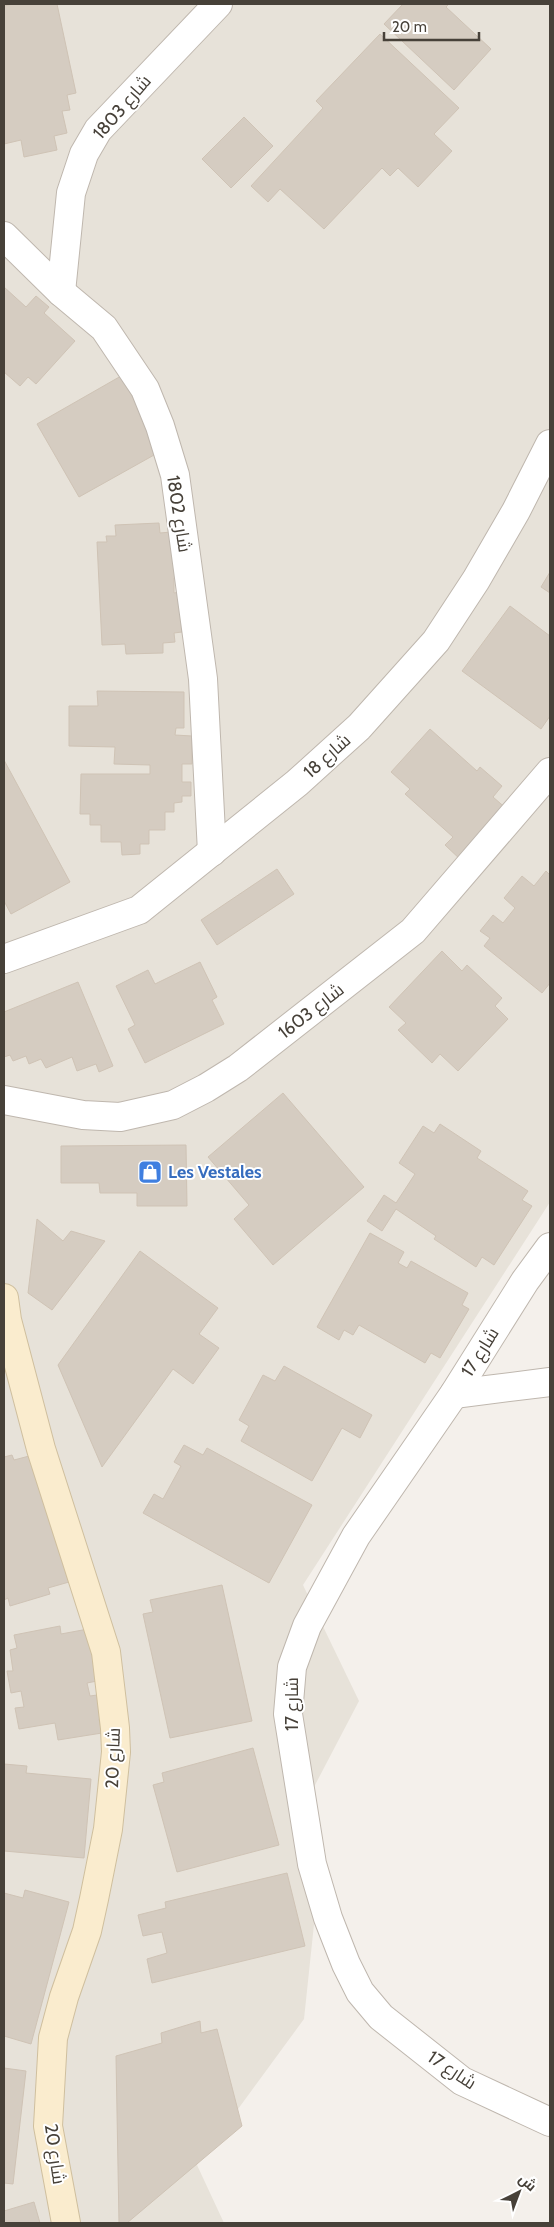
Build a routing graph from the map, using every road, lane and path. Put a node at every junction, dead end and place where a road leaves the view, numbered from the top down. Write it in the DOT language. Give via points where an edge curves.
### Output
graph roads {
  1 [pos="218,4"];
  2 [pos="4,236"];
  3 [pos="62,292"];
  4 [pos="550,444"];
  5 [pos="550,772"];
  6 [pos="212,852"];
  7 [pos="4,959"];
  8 [pos="4,1100"];
  9 [pos="550,1246"];
  10 [pos="4,1298"];
  11 [pos="550,1382"];
  12 [pos="454,1394"];
  13 [pos="550,2122"];
  14 [pos="66,2223"];
  1 -- 3 [label="street, شارع 1803" via="98,130 84,154 71,193"];
  2 -- 3 [label="street, شارع 1802"];
  3 -- 6 [label="street, شارع 1802" via="104,328 145,389 175,475 203,680"];
  4 -- 6 [label="street, شارع 18" via="481,572 436,641 359,728"];
  5 -- 8 [label="street, شارع 1603" via="413,931 238,1068 206,1088 173,1105 120,1117 83,1115"];
  6 -- 7 [label="street, شارع 18" via="139,910"];
  9 -- 12 [label="street, شارع 17"];
  10 -- 14 [label="street, شارع 20" via="41,1449 106,1652 115,1728 116,1752 108,1829 94,1899 53,2038 48,2126"];
  11 -- 12 [label="street"];
  12 -- 13 [label="street, شارع 17" via="356,1536 307,1626 292,1668 288,1714 312,1864 328,1918 360,1992 381,2017 462,2081"];
}
